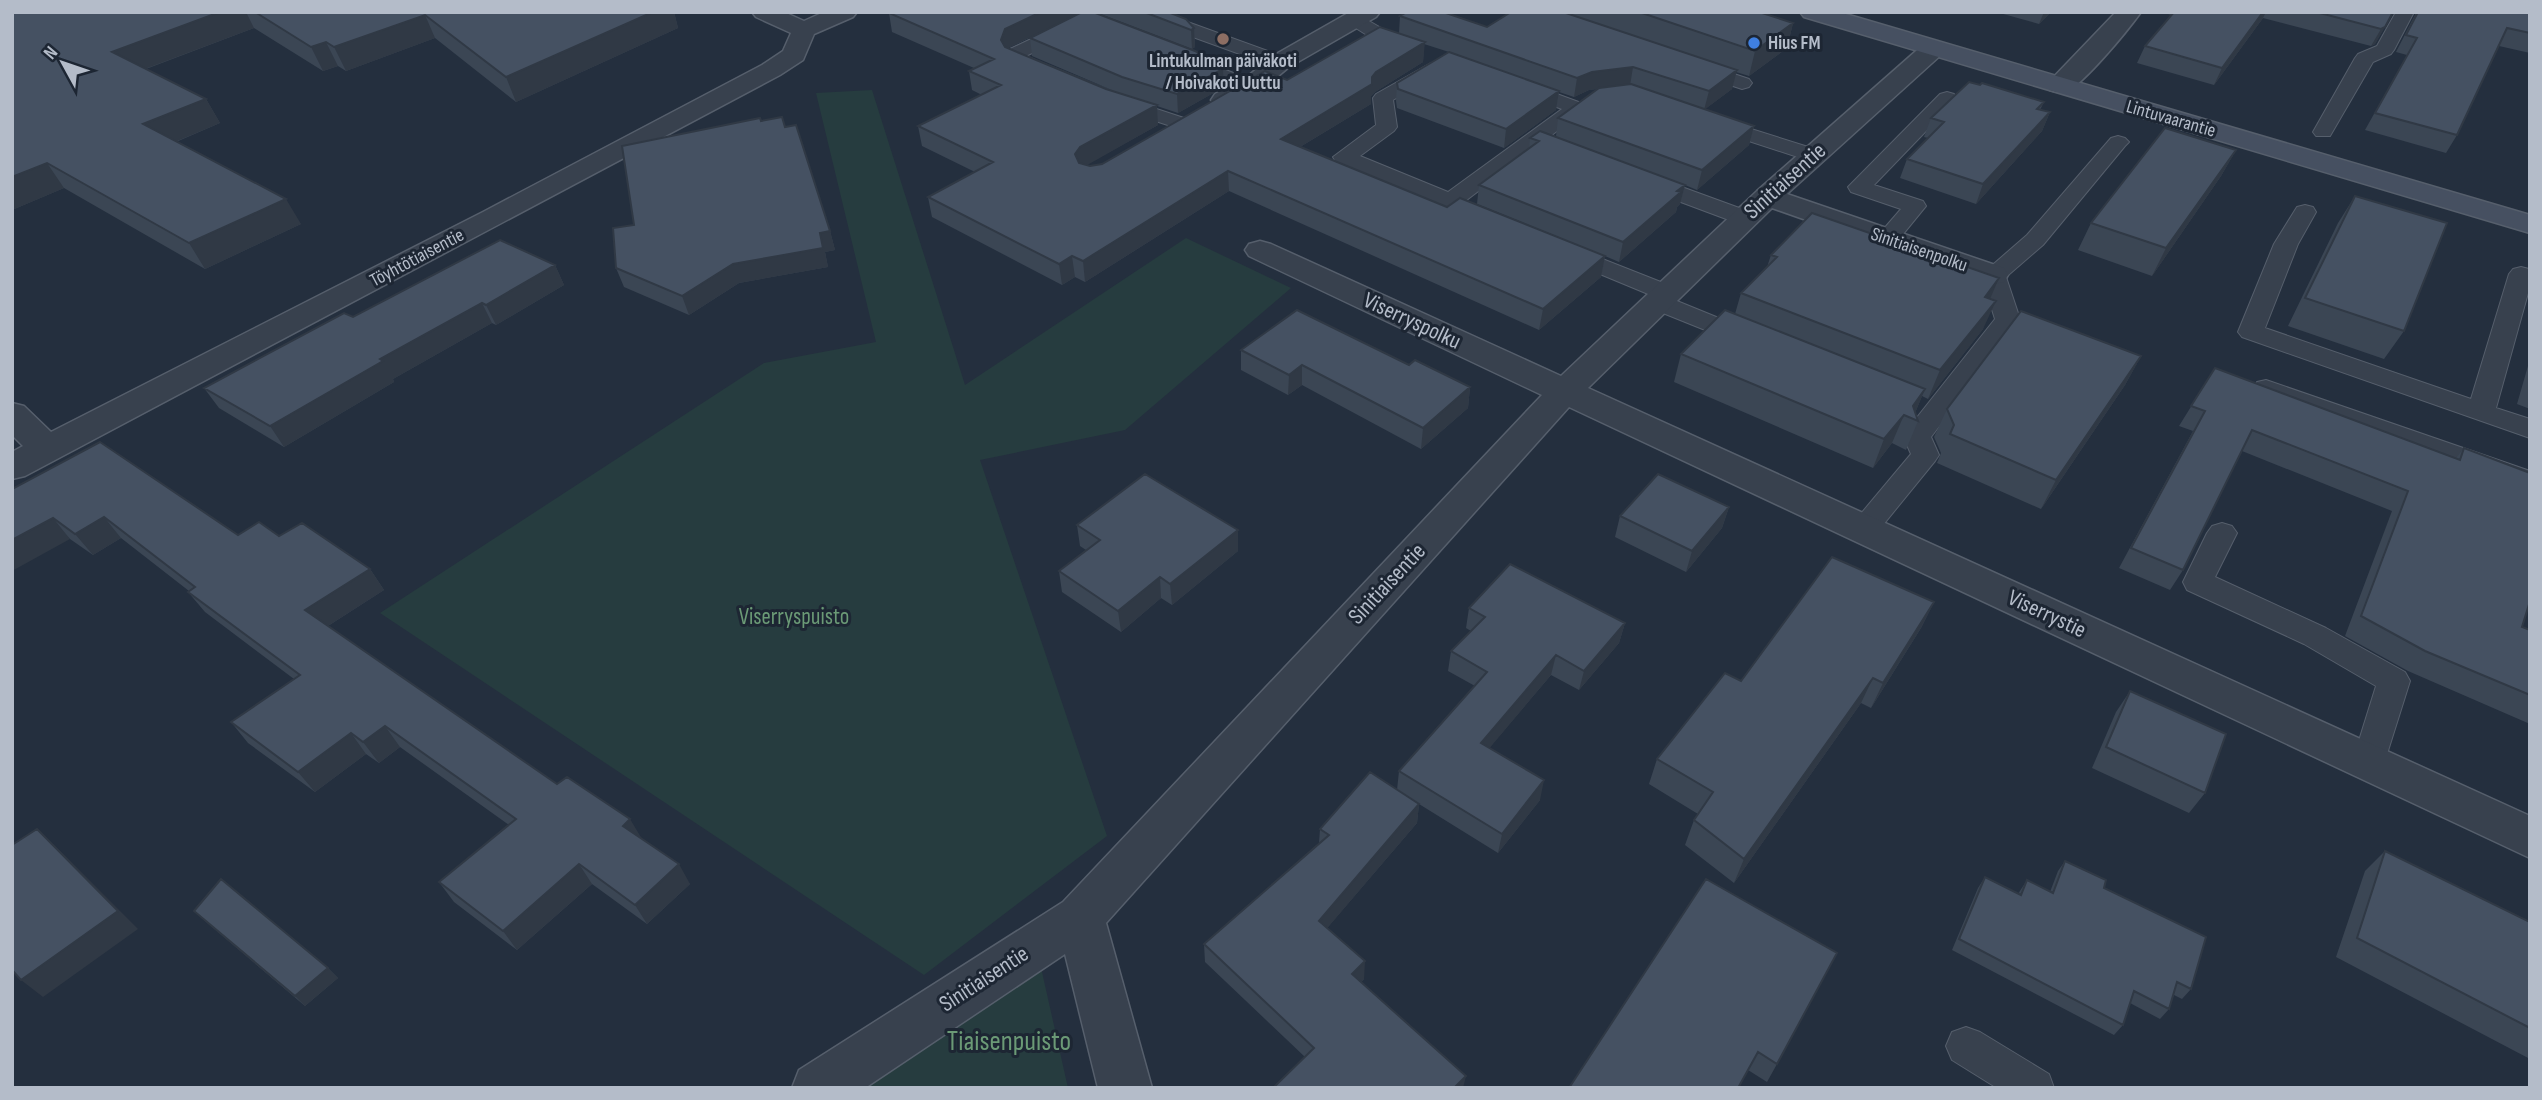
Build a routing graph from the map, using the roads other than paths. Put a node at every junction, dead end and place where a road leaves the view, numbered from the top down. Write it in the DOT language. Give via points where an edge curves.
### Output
graph roads {
  1 [pos="764,12"];
  2 [pos="845,12"];
  3 [pos="1142,12"];
  4 [pos="1812,12"];
  5 [pos="2405,12"];
  6 [pos="2126,13"];
  7 [pos="1362,16"];
  8 [pos="1087,18"];
  9 [pos="804,30"];
  10 [pos="1165,48"];
  11 [pos="1933,49"];
  12 [pos="1677,61"];
  13 [pos="1280,62"];
  14 [pos="1066,81"];
  15 [pos="1505,82"];
  16 [pos="1742,83"];
  17 [pos="2059,85"];
  18 [pos="1250,86"];
  19 [pos="1104,97"];
  20 [pos="1947,98"];
  21 [pos="1695,116"];
  22 [pos="1183,124"];
  23 [pos="2323,132"];
  24 [pos="1534,139"];
  25 [pos="2118,142"];
  26 [pos="1149,143"];
  27 [pos="1559,148"];
  28 [pos="1813,156"];
  29 [pos="1621,172"];
  30 [pos="1449,202"];
  31 [pos="1756,208"];
  32 [pos="2305,212"];
  33 [pos="2530,224"];
  34 [pos="1506,227"];
  35 [pos="1887,239"];
  36 [pos="1543,242"];
  37 [pos="1260,250"];
  38 [pos="2521,274"];
  39 [pos="1993,275"];
  40 [pos="1662,298"];
  41 [pos="1770,348"];
  42 [pos="2246,381"];
  43 [pos="1565,391"];
  44 [pos="1909,404"];
  45 [pos="2481,412"];
  46 [pos="12,414"];
  47 [pos="1934,414"];
  48 [pos="2530,429"];
  49 [pos="47,449"];
  50 [pos="12,467"];
  51 [pos="2530,481"];
  52 [pos="1864,529"];
  53 [pos="2222,533"];
  54 [pos="2369,763"];
  55 [pos="2530,838"];
  56 [pos="1080,916"];
  57 [pos="1966,1046"];
  58 [pos="818,1088"];
  59 [pos="1125,1088"];
  60 [pos="2034,1088"];
  1 -- 9 [label="street"];
  2 -- 9 [label="street"];
  3 -- 13 [label="lane"];
  4 -- 11 [label="street, Lintuvaarantie"];
  5 -- 23 [label="lane" via="2384,50 2365,58"];
  6 -- 17 [label="street"];
  7 -- 13 [label="street"];
  7 -- 30 [label="lane" via="1388,40 1444,61 1382,99 1387,127 1343,157"];
  8 -- 14 [label="lane" via="1017,53 1016,60"];
  9 -- 49 [label="street, Töyhtötiaisentie" via="794,55 771,70"];
  10 -- 18 [label="lane"];
  11 -- 17 [label="street, Lintuvaarantie"];
  11 -- 28 [label="street, Sinitiaisentie"];
  12 -- 16 [label="lane"];
  13 -- 18 [label="street"];
  15 -- 24 [label="lane" via="1583,103"];
  17 -- 33 [label="street, Lintuvaarantie"];
  18 -- 22 [label="street"];
  19 -- 22 [label="lane"];
  20 -- 35 [label="lane" via="1860,187 1915,206"];
  21 -- 28 [label="lane"];
  22 -- 26 [label="street"];
  24 -- 27 [label="lane"];
  24 -- 30 [label="lane"];
  25 -- 39 [label="lane" via="2035,240"];
  28 -- 31 [label="street, Sinitiaisentie"];
  29 -- 31 [label="lane"];
  30 -- 34 [label="lane"];
  31 -- 35 [label="street, Sinitiaisenpolku"];
  31 -- 40 [label="street, Sinitiaisentie"];
  32 -- 45 [label="lane" via="2286,244 2251,332"];
  35 -- 39 [label="street, Sinitiaisenpolku"];
  36 -- 40 [label="lane"];
  37 -- 43 [label="street, Viserryspolku"];
  38 -- 45 [label="lane"];
  39 -- 47 [label="lane" via="2008,319"];
  40 -- 41 [label="lane"];
  40 -- 43 [label="street, Sinitiaisentie"];
  42 -- 51 [label="lane"];
  43 -- 52 [label="street, Viserrystie"];
  43 -- 56 [label="street, Sinitiaisentie"];
  44 -- 47 [label="lane"];
  45 -- 48 [label="lane"];
  46 -- 49 [label="street"];
  47 -- 52 [label="lane" via="1917,436 1925,455"];
  49 -- 50 [label="street, Töyhtötiaisentie"];
  52 -- 54 [label="street, Viserrystie"];
  53 -- 54 [label="lane" via="2198,582 2315,636 2394,681"];
  54 -- 55 [label="street, Viserrystie"];
  56 -- 58 [label="street, Sinitiaisentie"];
  56 -- 59 [label="street"];
  57 -- 60 [label="lane"];
}
